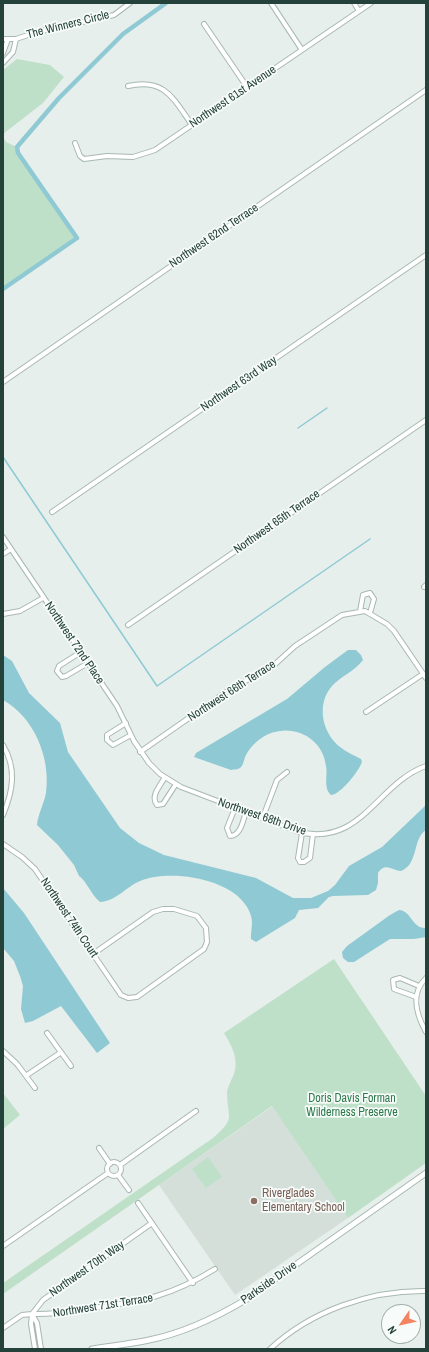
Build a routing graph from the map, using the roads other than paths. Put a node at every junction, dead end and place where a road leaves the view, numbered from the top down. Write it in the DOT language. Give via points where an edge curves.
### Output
graph roads {
  1 [pos="130,3"];
  2 [pos="271,3"];
  3 [pos="354,3"];
  4 [pos="371,3"];
  5 [pos="359,11"];
  6 [pos="204,24"];
  7 [pos="5,39"];
  8 [pos="16,39"];
  9 [pos="302,50"];
  10 [pos="3,53"];
  11 [pos="3,63"];
  12 [pos="128,86"];
  13 [pos="246,87"];
  14 [pos="426,90"];
  15 [pos="192,125"];
  16 [pos="75,143"];
  17 [pos="426,255"];
  18 [pos="3,382"];
  19 [pos="426,420"];
  20 [pos="52,512"];
  21 [pos="3,538"];
  22 [pos="11,549"];
  23 [pos="3,554"];
  24 [pos="43,598"];
  25 [pos="362,611"];
  26 [pos="370,613"];
  27 [pos="3,614"];
  28 [pos="128,625"];
  29 [pos="81,652"];
  30 [pos="88,663"];
  31 [pos="423,674"];
  32 [pos="426,678"];
  33 [pos="366,712"];
  34 [pos="126,723"];
  35 [pos="131,735"];
  36 [pos="3,745"];
  37 [pos="140,752"];
  38 [pos="426,766"];
  39 [pos="287,772"];
  40 [pos="165,777"];
  41 [pos="176,784"];
  42 [pos="234,808"];
  43 [pos="246,812"];
  44 [pos="3,815"];
  45 [pos="263,818"];
  46 [pos="302,832"];
  47 [pos="313,834"];
  48 [pos="3,844"];
  49 [pos="93,954"];
  50 [pos="426,978"];
  51 [pos="418,987"];
  52 [pos="416,997"];
  53 [pos="426,1032"];
  54 [pos="47,1033"];
  55 [pos="3,1051"];
  56 [pos="60,1053"];
  57 [pos="71,1066"];
  58 [pos="27,1075"];
  59 [pos="35,1088"];
  60 [pos="196,1111"];
  61 [pos="99,1148"];
  62 [pos="110,1164"];
  63 [pos="120,1165"];
  64 [pos="108,1173"];
  65 [pos="426,1173"];
  66 [pos="118,1175"];
  67 [pos="129,1190"];
  68 [pos="138,1203"];
  69 [pos="152,1223"];
  70 [pos="3,1246"];
  71 [pos="215,1269"];
  72 [pos="193,1283"];
  73 [pos="426,1291"];
  74 [pos="32,1314"];
  75 [pos="3,1328"];
  76 [pos="32,1330"];
  77 [pos="38,1330"];
  78 [pos="274,1345"];
  79 [pos="34,1349"];
  80 [pos="41,1349"];
  81 [pos="92,1349"];
  82 [pos="270,1349"];
  83 [pos="277,1349"];
  1 -- 8 [label="street, The Winners Circle" via="105,17 39,31"];
  2 -- 9 [label="street"];
  3 -- 5 [label="street"];
  4 -- 5 [label="street, Northwest 61st Avenue"];
  5 -- 9 [label="street, Northwest 61st Avenue"];
  6 -- 13 [label="street"];
  7 -- 8 [label="street, The Winners Circle"];
  7 -- 10 [label="street"];
  8 -- 11 [label="street" via="13,52"];
  9 -- 13 [label="street, Northwest 61st Avenue"];
  12 -- 15 [label="street" via="148,83 164,89 172,96"];
  13 -- 15 [label="street, Northwest 61st Avenue"];
  14 -- 18 [label="street, Northwest 62nd Terrace"];
  15 -- 16 [label="street, Northwest 61st Avenue" via="155,150 133,157 107,156 84,159 80,156"];
  17 -- 20 [label="street, Northwest 63rd Way"];
  19 -- 28 [label="street, Northwest 65th Terrace"];
  21 -- 22 [label="street, Northwest 72nd Place"];
  22 -- 23 [label="street"];
  22 -- 24 [label="street, Northwest 72nd Place"];
  24 -- 27 [label="street" via="20,611"];
  24 -- 29 [label="street, Northwest 72nd Place"];
  25 -- 26 [label="street"];
  25 -- 26 [label="street" via="363,596 370,593 374,598"];
  25 -- 37 [label="street, Northwest 66th Terrace" via="342,614 333,619 264,672 232,688"];
  26 -- 31 [label="street" via="394,631"];
  29 -- 30 [label="street, Northwest 72nd Place"];
  29 -- 30 [label="street" via="59,666 58,674 66,676"];
  30 -- 34 [label="street, Northwest 72nd Place"];
  31 -- 32 [label="street"];
  31 -- 33 [label="street"];
  34 -- 35 [label="street, Northwest 72nd Place"];
  34 -- 35 [label="street" via="110,733 107,740 113,745"];
  35 -- 37 [label="street, Northwest 72nd Place"];
  36 -- 44 [label="street" via="11,764 13,781"];
  37 -- 40 [label="street, Northwest 68th Drive"];
  38 -- 47 [label="street, Northwest 68th Drive" via="397,783 354,824 343,829"];
  39 -- 45 [label="street" via="277,780"];
  40 -- 41 [label="street, Northwest 68th Drive"];
  40 -- 41 [label="street" via="154,796 157,805 163,804"];
  41 -- 42 [label="street, Northwest 68th Drive"];
  42 -- 43 [label="street, Northwest 68th Drive"];
  42 -- 43 [label="street" via="227,828 230,836 238,832"];
  43 -- 45 [label="street, Northwest 68th Drive"];
  45 -- 46 [label="street, Northwest 68th Drive"];
  46 -- 47 [label="street, Northwest 68th Drive"];
  46 -- 47 [label="street" via="298,858 300,862 310,858"];
  48 -- 49 [label="street, Northwest 74th Court" via="35,869"];
  49 -- 49 [label="street, Northwest 74th Court" via="153,912 163,909 174,909 197,916 206,928 208,936 204,949 137,997 128,998 121,995"];
  50 -- 51 [label="street"];
  51 -- 52 [label="street"];
  51 -- 52 [label="street" via="397,977 393,980 394,989"];
  52 -- 53 [label="street" via="417,1013"];
  54 -- 56 [label="street"];
  55 -- 58 [label="street"];
  56 -- 57 [label="street"];
  56 -- 58 [label="street"];
  58 -- 59 [label="street"];
  60 -- 63 [label="street"];
  61 -- 62 [label="street"];
  62 -- 63 [label="street" via="114,1162"];
  62 -- 64 [label="street"];
  63 -- 66 [label="street"];
  64 -- 66 [label="street"];
  64 -- 70 [label="street"];
  65 -- 81 [label="street, Parkside Drive" via="222,1313 194,1327 157,1338"];
  66 -- 67 [label="street"];
  68 -- 69 [label="street"];
  69 -- 72 [label="street"];
  69 -- 74 [label="street, Northwest 70th Way" via="43,1300"];
  71 -- 72 [label="street, Northwest 71st Terrace"];
  72 -- 74 [label="street, Northwest 71st Terrace" via="162,1296 144,1300 50,1314"];
  73 -- 78 [label="street" via="394,1292 352,1302 308,1321"];
  74 -- 75 [label="street" via="22,1315"];
  74 -- 76 [label="street"];
  74 -- 77 [label="street"];
  76 -- 77 [label="street"];
  76 -- 79 [label="street"];
  77 -- 80 [label="street"];
  78 -- 82 [label="street"];
  78 -- 83 [label="street"];
}
